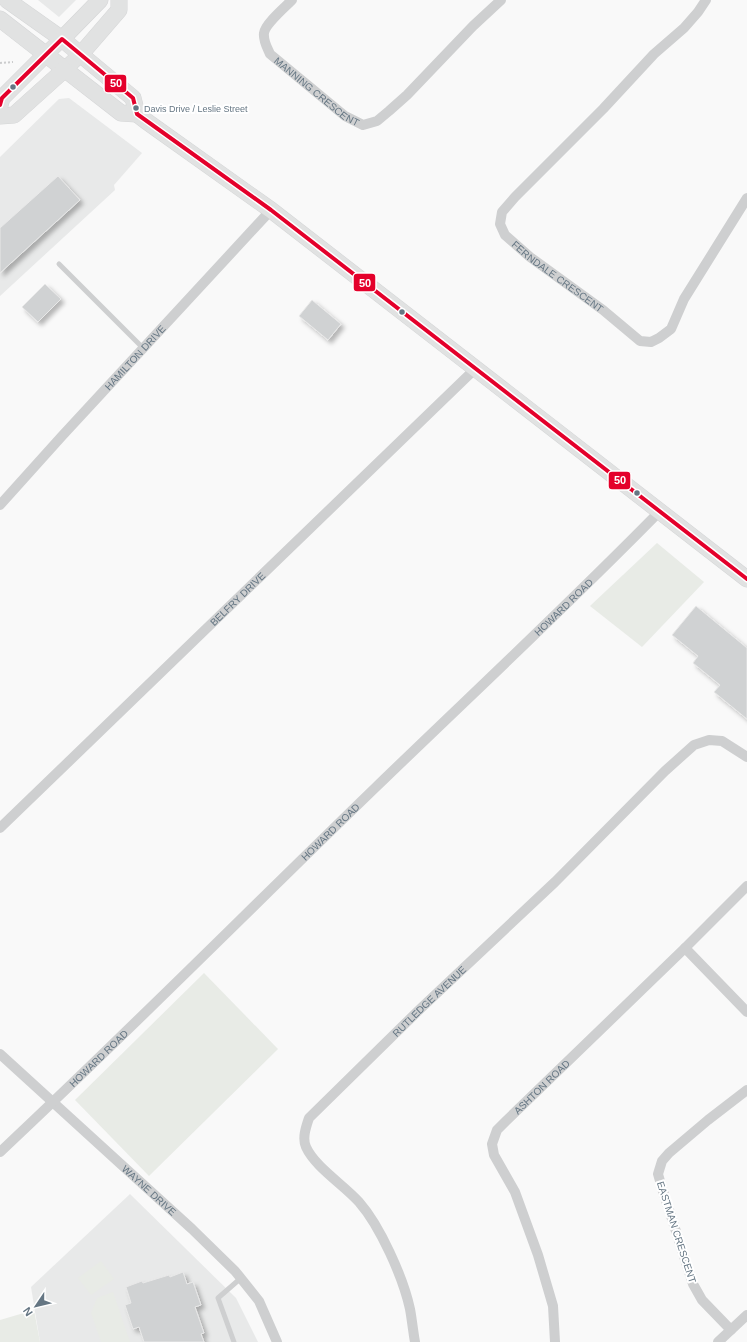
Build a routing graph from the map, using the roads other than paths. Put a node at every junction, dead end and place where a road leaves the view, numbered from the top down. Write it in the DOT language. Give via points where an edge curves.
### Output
graph roads {
  1 [pos="7,0"];
  2 [pos="100,0"];
  3 [pos="119,0"];
  4 [pos="292,0"];
  5 [pos="501,0"];
  6 [pos="706,0"];
  7 [pos="0,19"];
  8 [pos="62,39"];
  9 [pos="81,54"];
  10 [pos="45,55"];
  11 [pos="64,70"];
  12 [pos="0,106"];
  13 [pos="137,114"];
  14 [pos="0,116"];
  15 [pos="747,198"];
  16 [pos="270,210"];
  17 [pos="59,264"];
  18 [pos="143,348"];
  19 [pos="476,369"];
  20 [pos="2,498"];
  21 [pos="660,511"];
  22 [pos="747,579"];
  23 [pos="747,757"];
  24 [pos="0,828"];
  25 [pos="747,886"];
  26 [pos="685,948"];
  27 [pos="747,1012"];
  28 [pos="0,1054"];
  29 [pos="747,1090"];
  30 [pos="52,1103"];
  31 [pos="0,1152"];
  32 [pos="241,1278"];
  33 [pos="747,1315"];
  34 [pos="731,1330"];
  35 [pos="234,1342"];
  36 [pos="277,1342"];
  37 [pos="415,1342"];
  38 [pos="555,1342"];
  39 [pos="718,1342"];
  1 -- 8 [label="main road"];
  2 -- 8 [label="main road"];
  3 -- 9 [label="main road" via="119,10"];
  4 -- 5 [label="street, MANNING CRESCENT" via="264,32 264,42 270,54 345,116 363,125 377,121 407,95"];
  6 -- 15 [label="street, FERNDALE CRESCENT" via="684,28 654,54 515,197 502,212 500,224 505,235 530,257 603,310 640,341 651,342 670,329 684,299"];
  7 -- 10 [label="main road"];
  8 -- 9 [label="main road"];
  8 -- 10 [label="main road"];
  9 -- 11 [label="main road"];
  9 -- 13 [label="main road" via="132,98"];
  10 -- 11 [label="main road"];
  10 -- 12 [label="main road" via="2,98"];
  11 -- 13 [label="main road" via="121,113"];
  11 -- 14 [label="main road" via="14,115"];
  13 -- 16 [label="main road"];
  16 -- 18 [label="street, HAMILTON DRIVE"];
  16 -- 19 [label="main road"];
  17 -- 18 [label="lane"];
  18 -- 20 [label="street, HAMILTON DRIVE"];
  19 -- 21 [label="main road"];
  19 -- 24 [label="street, BELFRY DRIVE"];
  21 -- 22 [label="main road"];
  21 -- 30 [label="street, HOWARD ROAD"];
  23 -- 37 [label="street, RUTLEDGE AVENUE" via="722,741 709,740 694,745 309,1118 304,1133 306,1146 314,1159 359,1202 379,1232 396,1266 410,1308"];
  25 -- 26 [label="street, ASHTON ROAD"];
  26 -- 27 [label="street"];
  26 -- 38 [label="street, ASHTON ROAD" via="506,1120 497,1130 492,1144 494,1155 515,1192 538,1254 553,1306"];
  28 -- 30 [label="street, WAYNE DRIVE"];
  29 -- 34 [label="street, EASTMAN CRESCENT" via="669,1153 662,1161 658,1174 693,1284 702,1300"];
  30 -- 31 [label="street, HOWARD ROAD"];
  30 -- 32 [label="street, WAYNE DRIVE" via="192,1229"];
  32 -- 35 [label="lane" via="218,1298"];
  32 -- 36 [label="street, WAYNE DRIVE" via="259,1301"];
  33 -- 34 [label="street"];
  34 -- 39 [label="street"];
}
